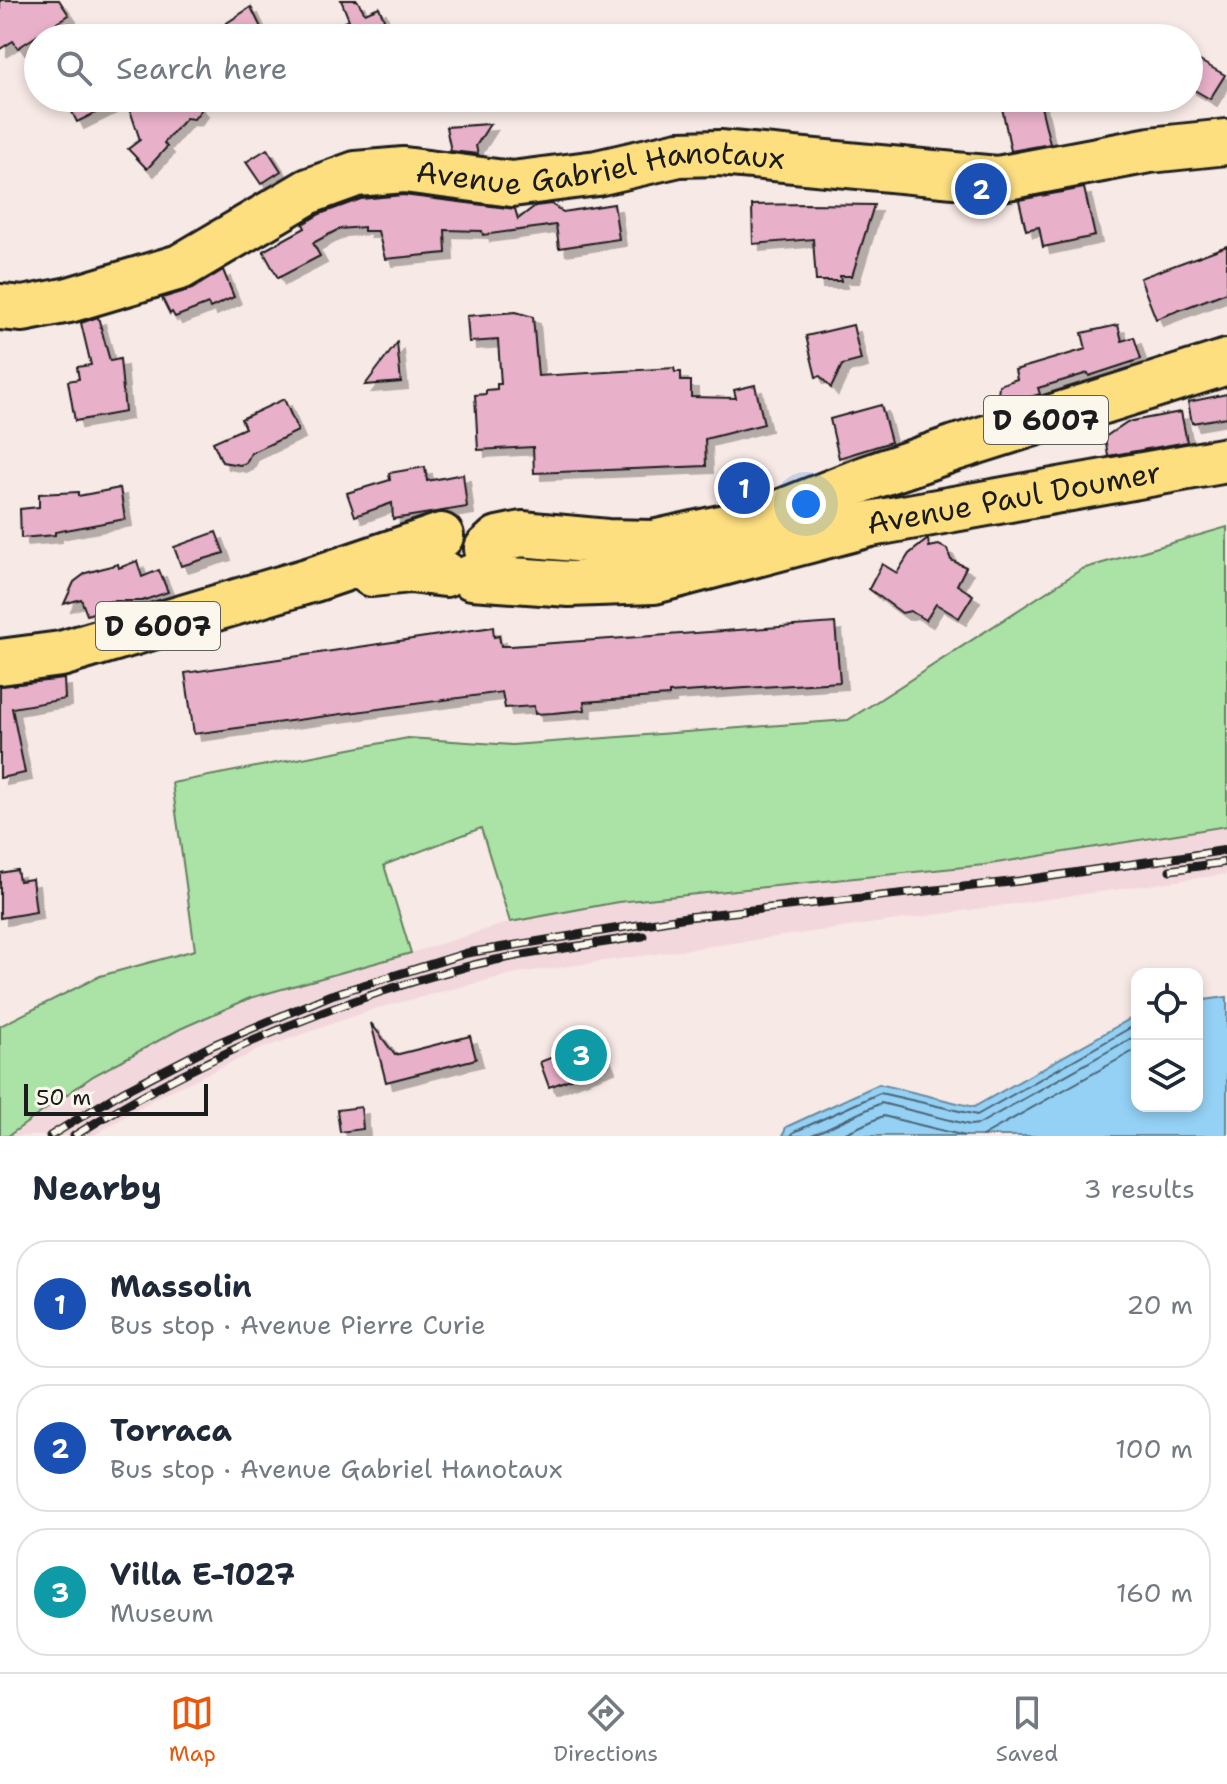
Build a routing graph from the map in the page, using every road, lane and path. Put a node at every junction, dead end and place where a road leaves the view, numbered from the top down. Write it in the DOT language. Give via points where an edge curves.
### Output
graph roads {
  1 [pos="1227,142"];
  2 [pos="0,307"];
  3 [pos="1227,362"];
  4 [pos="1227,460"];
  5 [pos="475,557"];
  6 [pos="0,662"];
  1 -- 2 [label="main road, Avenue Gabriel Hanotaux" via="1150,150 997,179 720,153 679,154 597,173 512,184 404,170 356,174 309,191 180,267 69,300 23,309"];
  3 -- 5 [label="main road, D 6007" via="865,479 775,490 691,515 643,521 494,519"];
  4 -- 5 [label="main road, Avenue Paul Doumer" via="870,524 654,581 569,584"];
  5 -- 6 [label="main road, D 6007" via="314,579 61,654"];
}
